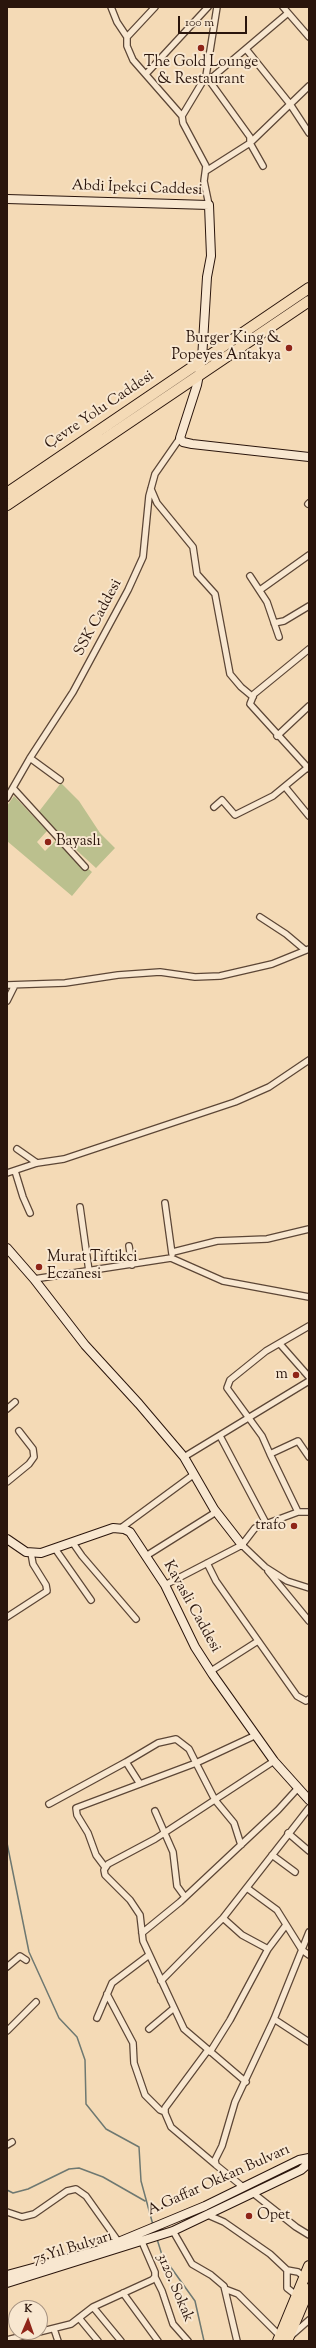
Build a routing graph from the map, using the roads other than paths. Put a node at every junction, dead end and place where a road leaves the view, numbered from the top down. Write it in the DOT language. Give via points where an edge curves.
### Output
graph roads {
  1 [pos="111,7"];
  2 [pos="155,7"];
  3 [pos="208,7"];
  4 [pos="217,7"];
  5 [pos="283,7"];
  6 [pos="288,13"];
  7 [pos="127,37"];
  8 [pos="309,37"];
  9 [pos="246,49"];
  10 [pos="146,74"];
  11 [pos="208,78"];
  12 [pos="309,86"];
  13 [pos="290,104"];
  14 [pos="182,116"];
  15 [pos="309,133"];
  16 [pos="250,143"];
  17 [pos="263,166"];
  18 [pos="206,171"];
  19 [pos="7,199"];
  20 [pos="209,205"];
  21 [pos="309,288"];
  22 [pos="309,301"];
  23 [pos="202,359"];
  24 [pos="200,375"];
  25 [pos="180,438"];
  26 [pos="308,455"];
  27 [pos="151,489"];
  28 [pos="7,493"];
  29 [pos="7,505"];
  30 [pos="309,556"];
  31 [pos="250,576"];
  32 [pos="260,590"];
  33 [pos="309,606"];
  34 [pos="274,623"];
  35 [pos="279,637"];
  36 [pos="309,649"];
  37 [pos="253,697"];
  38 [pos="309,706"];
  39 [pos="277,736"];
  40 [pos="30,758"];
  41 [pos="308,769"];
  42 [pos="60,780"];
  43 [pos="13,788"];
  44 [pos="286,788"];
  45 [pos="7,798"];
  46 [pos="214,807"];
  47 [pos="309,816"];
  48 [pos="84,867"];
  49 [pos="260,917"];
  50 [pos="307,949"];
  51 [pos="7,985"];
  52 [pos="15,985"];
  53 [pos="7,1001"];
  54 [pos="309,1060"];
  55 [pos="17,1149"];
  56 [pos="37,1163"];
  57 [pos="15,1171"];
  58 [pos="7,1173"];
  59 [pos="165,1203"];
  60 [pos="80,1207"];
  61 [pos="30,1213"];
  62 [pos="309,1229"];
  63 [pos="129,1246"];
  64 [pos="7,1248"];
  65 [pos="172,1255"];
  66 [pos="132,1265"];
  67 [pos="89,1271"];
  68 [pos="34,1279"];
  69 [pos="309,1297"];
  70 [pos="309,1326"];
  71 [pos="280,1344"];
  72 [pos="309,1377"];
  73 [pos="309,1381"];
  74 [pos="15,1402"];
  75 [pos="7,1409"];
  76 [pos="249,1419"];
  77 [pos="18,1431"];
  78 [pos="220,1436"];
  79 [pos="270,1454"];
  80 [pos="309,1456"];
  81 [pos="184,1458"];
  82 [pos="193,1475"];
  83 [pos="7,1482"];
  84 [pos="216,1512"];
  85 [pos="298,1512"];
  86 [pos="309,1512"];
  87 [pos="266,1523"];
  88 [pos="121,1528"];
  89 [pos="7,1539"];
  90 [pos="73,1543"];
  91 [pos="242,1545"];
  92 [pos="56,1550"];
  93 [pos="31,1553"];
  94 [pos="146,1556"];
  95 [pos="207,1563"];
  96 [pos="265,1568"];
  97 [pos="165,1586"];
  98 [pos="309,1588"];
  99 [pos="91,1600"];
  100 [pos="7,1617"];
  101 [pos="136,1619"];
  102 [pos="309,1621"];
  103 [pos="258,1641"];
  104 [pos="211,1672"];
  105 [pos="309,1699"];
  106 [pos="254,1736"];
  107 [pos="274,1761"];
  108 [pos="126,1762"];
  109 [pos="196,1763"];
  110 [pos="140,1784"];
  111 [pos="298,1788"];
  112 [pos="216,1800"];
  113 [pos="309,1800"];
  114 [pos="49,1804"];
  115 [pos="309,1808"];
  116 [pos="154,1811"];
  117 [pos="164,1832"];
  118 [pos="288,1833"];
  119 [pos="241,1845"];
  120 [pos="309,1851"];
  121 [pos="272,1856"];
  122 [pos="105,1867"];
  123 [pos="295,1872"];
  124 [pos="247,1888"];
  125 [pos="185,1897"];
  126 [pos="223,1918"];
  127 [pos="286,1925"];
  128 [pos="309,1932"];
  129 [pos="142,1933"];
  130 [pos="268,1949"];
  131 [pos="302,1950"];
  132 [pos="150,1955"];
  133 [pos="309,1955"];
  134 [pos="26,1960"];
  135 [pos="7,1967"];
  136 [pos="161,1981"];
  137 [pos="107,1994"];
  138 [pos="36,2002"];
  139 [pos="174,2008"];
  140 [pos="97,2018"];
  141 [pos="274,2019"];
  142 [pos="149,2029"];
  143 [pos="7,2031"];
  144 [pos="309,2042"];
  145 [pos="209,2051"];
  146 [pos="246,2082"];
  147 [pos="165,2112"];
  148 [pos="309,2158"];
  149 [pos="309,2163"];
  150 [pos="216,2165"];
  151 [pos="243,2187"];
  152 [pos="253,2193"];
  153 [pos="7,2212"];
  154 [pos="208,2215"];
  155 [pos="142,2232"];
  156 [pos="169,2232"];
  157 [pos="309,2234"];
  158 [pos="145,2241"];
  159 [pos="118,2242"];
  160 [pos="309,2266"];
  161 [pos="287,2270"];
  162 [pos="7,2275"];
  163 [pos="155,2277"];
  164 [pos="304,2277"];
  165 [pos="7,2283"];
  166 [pos="225,2289"];
  167 [pos="309,2289"];
  168 [pos="123,2293"];
  169 [pos="296,2295"];
  170 [pos="93,2307"];
  171 [pos="79,2318"];
  172 [pos="309,2320"];
  173 [pos="54,2329"];
  174 [pos="283,2339"];
  175 [pos="7,2340"];
  176 [pos="58,2341"];
  177 [pos="98,2341"];
  178 [pos="121,2341"];
  179 [pos="158,2341"];
  180 [pos="188,2341"];
  181 [pos="237,2341"];
  1 -- 7 [label="street"];
  2 -- 7 [label="street"];
  3 -- 10 [label="street"];
  4 -- 11 [label="street"];
  5 -- 6 [label="street"];
  6 -- 8 [label="street"];
  6 -- 9 [label="street"];
  7 -- 10 [label="street" via="127,46 134,60"];
  9 -- 11 [label="street"];
  9 -- 13 [label="street"];
  10 -- 14 [label="street"];
  11 -- 14 [label="street"];
  11 -- 16 [label="street" via="250,137"];
  12 -- 13 [label="street"];
  13 -- 15 [label="street"];
  13 -- 16 [label="street"];
  14 -- 18 [label="street" via="183,124 199,150"];
  16 -- 17 [label="street"];
  16 -- 18 [label="street"];
  18 -- 20 [label="street" via="204,181"];
  19 -- 20 [label="street, Abdi İpekçi Caddesi"];
  20 -- 23 [label="street, Abdi İpekçi Caddesi" via="211,256 207,278"];
  21 -- 23 [label="highway, Çevre Yolu Caddesi"];
  22 -- 24 [label="highway, Çevre Yolu Caddesi"];
  23 -- 24 [label="street, Abdi İpekçi Caddesi"];
  23 -- 28 [label="highway, Çevre Yolu Caddesi"];
  24 -- 25 [label="street, Abdi İpekçi Caddesi"];
  24 -- 29 [label="highway, Çevre Yolu Caddesi"];
  25 -- 26 [label="street" via="183,442 192,444"];
  25 -- 27 [label="street, SSK Caddesi" via="155,474"];
  27 -- 37 [label="street" via="157,503 192,547 197,574 215,594 230,674"];
  27 -- 40 [label="street, SSK Caddesi" via="143,557 73,692"];
  30 -- 32 [label="street"];
  31 -- 32 [label="street"];
  32 -- 34 [label="street"];
  33 -- 34 [label="street" via="284,621"];
  34 -- 35 [label="street"];
  36 -- 37 [label="street"];
  37 -- 39 [label="street" via="250,704"];
  38 -- 39 [label="street"];
  39 -- 41 [label="street"];
  40 -- 42 [label="street"];
  40 -- 43 [label="street, SSK Caddesi"];
  41 -- 44 [label="street"];
  43 -- 45 [label="street, SSK Caddesi"];
  43 -- 48 [label="street"];
  44 -- 46 [label="street" via="235,815 222,800"];
  44 -- 47 [label="street"];
  49 -- 50 [label="street"];
  50 -- 52 [label="street" via="272,964 220,976 196,977 160,972 65,983"];
  51 -- 52 [label="street"];
  52 -- 53 [label="street"];
  54 -- 56 [label="street" via="269,1087 235,1102 64,1159"];
  55 -- 56 [label="street"];
  56 -- 57 [label="street"];
  57 -- 58 [label="street"];
  57 -- 61 [label="street"];
  59 -- 65 [label="street"];
  60 -- 67 [label="street"];
  62 -- 65 [label="street" via="267,1239 217,1241"];
  63 -- 66 [label="street"];
  64 -- 68 [label="street"];
  65 -- 66 [label="street"];
  65 -- 69 [label="street" via="223,1281"];
  66 -- 67 [label="street"];
  67 -- 68 [label="street"];
  68 -- 81 [label="street" via="85,1345"];
  70 -- 71 [label="street"];
  71 -- 72 [label="street"];
  71 -- 76 [label="street" via="266,1351 228,1384 227,1388"];
  73 -- 76 [label="street" via="268,1404"];
  74 -- 75 [label="street"];
  76 -- 78 [label="street"];
  76 -- 79 [label="street" via="262,1436"];
  77 -- 83 [label="street" via="33,1449 34,1457"];
  78 -- 81 [label="street"];
  78 -- 87 [label="street"];
  79 -- 80 [label="street" via="298,1441"];
  79 -- 85 [label="street"];
  81 -- 82 [label="street"];
  82 -- 84 [label="street"];
  82 -- 88 [label="street"];
  84 -- 91 [label="street"];
  84 -- 94 [label="street"];
  85 -- 86 [label="street"];
  85 -- 87 [label="street"];
  87 -- 91 [label="street" via="251,1531"];
  88 -- 90 [label="street" via="113,1528"];
  88 -- 94 [label="street, Kavasli Caddesi" via="130,1532"];
  89 -- 93 [label="street"];
  90 -- 92 [label="street"];
  90 -- 101 [label="street"];
  91 -- 95 [label="street"];
  91 -- 96 [label="street"];
  92 -- 93 [label="street"];
  92 -- 99 [label="street"];
  93 -- 100 [label="street" via="33,1564 47,1591"];
  94 -- 97 [label="street, Kavasli Caddesi"];
  95 -- 97 [label="street"];
  95 -- 103 [label="street" via="216,1581"];
  96 -- 98 [label="street" via="287,1581"];
  96 -- 102 [label="street"];
  97 -- 104 [label="street, Kavasli Caddesi" via="195,1647"];
  103 -- 104 [label="street"];
  103 -- 105 [label="street" via="297,1696"];
  104 -- 106 [label="street, Kavasli Caddesi"];
  106 -- 107 [label="street, Kavasli Caddesi"];
  106 -- 109 [label="street"];
  107 -- 111 [label="street, Kavasli Caddesi"];
  107 -- 112 [label="street"];
  108 -- 109 [label="street" via="158,1743 176,1739 188,1749"];
  108 -- 110 [label="street"];
  108 -- 114 [label="street"];
  109 -- 110 [label="street"];
  109 -- 112 [label="street"];
  110 -- 122 [label="street" via="76,1808 76,1815 88,1833 96,1855"];
  111 -- 113 [label="street, Kavasli Caddesi"];
  111 -- 119 [label="street"];
  112 -- 117 [label="street"];
  112 -- 119 [label="street" via="234,1823"];
  115 -- 118 [label="street"];
  116 -- 117 [label="street"];
  117 -- 122 [label="street"];
  117 -- 125 [label="street" via="173,1852 177,1886"];
  118 -- 120 [label="street"];
  118 -- 121 [label="street"];
  119 -- 125 [label="street"];
  121 -- 123 [label="street"];
  121 -- 124 [label="street"];
  122 -- 129 [label="street" via="105,1874 130,1900 140,1915"];
  124 -- 126 [label="street"];
  124 -- 127 [label="street" via="277,1910"];
  125 -- 129 [label="street"];
  126 -- 130 [label="street" via="242,1935"];
  126 -- 136 [label="street"];
  127 -- 130 [label="street"];
  127 -- 131 [label="street"];
  128 -- 131 [label="street"];
  129 -- 132 [label="street" via="142,1940"];
  130 -- 145 [label="street" via="230,2020"];
  131 -- 133 [label="street"];
  131 -- 141 [label="street"];
  132 -- 136 [label="street"];
  132 -- 137 [label="street" via="112,1983"];
  134 -- 135 [label="street" via="20,1956"];
  136 -- 139 [label="street"];
  137 -- 140 [label="street"];
  137 -- 147 [label="street" via="132,2043 134,2063 145,2095"];
  138 -- 143 [label="street"];
  139 -- 142 [label="street"];
  139 -- 145 [label="street" via="184,2029"];
  141 -- 144 [label="street"];
  141 -- 146 [label="street"];
  145 -- 146 [label="street"];
  145 -- 147 [label="street" via="165,2108"];
  146 -- 150 [label="street" via="235,2102 215,2160"];
  147 -- 150 [label="street" via="171,2127"];
  148 -- 151 [label="street, A.Gaffar Okkan Bulvarı" via="299,2160"];
  149 -- 152 [label="street, A.Gaffar Okkan Bulvarı" via="301,2170"];
  150 -- 151 [label="street"];
  151 -- 155 [label="street, A.Gaffar Okkan Bulvarı"];
  152 -- 154 [label="street, A.Gaffar Okkan Bulvarı"];
  152 -- 157 [label="street" via="296,2227"];
  153 -- 159 [label="street" via="22,2217 34,2214 67,2191 76,2189 86,2196"];
  154 -- 156 [label="street, A.Gaffar Okkan Bulvarı"];
  154 -- 161 [label="street" via="270,2254"];
  155 -- 159 [label="street, 75.Yıl Bulvarı"];
  156 -- 158 [label="street, A.Gaffar Okkan Bulvarı"];
  156 -- 166 [label="street" via="192,2264 219,2281"];
  158 -- 163 [label="street, 3120. Sokak"];
  158 -- 165 [label="street, 75.Yıl Bulvarı"];
  159 -- 162 [label="street, 75.Yıl Bulvarı" via="99,2250"];
  160 -- 164 [label="highway"];
  161 -- 164 [label="street" via="298,2272"];
  161 -- 169 [label="street" via="287,2288"];
  163 -- 168 [label="street"];
  163 -- 180 [label="street, 3120. Sokak" via="173,2324"];
  164 -- 169 [label="highway"];
  166 -- 174 [label="street" via="238,2294"];
  166 -- 181 [label="street"];
  167 -- 174 [label="highway"];
  168 -- 170 [label="street"];
  168 -- 179 [label="street"];
  169 -- 174 [label="highway"];
  170 -- 171 [label="street"];
  170 -- 178 [label="street"];
  171 -- 173 [label="street" via="71,2324"];
  171 -- 177 [label="street"];
  172 -- 174 [label="street"];
  173 -- 175 [label="street"];
  173 -- 176 [label="street"];
}
